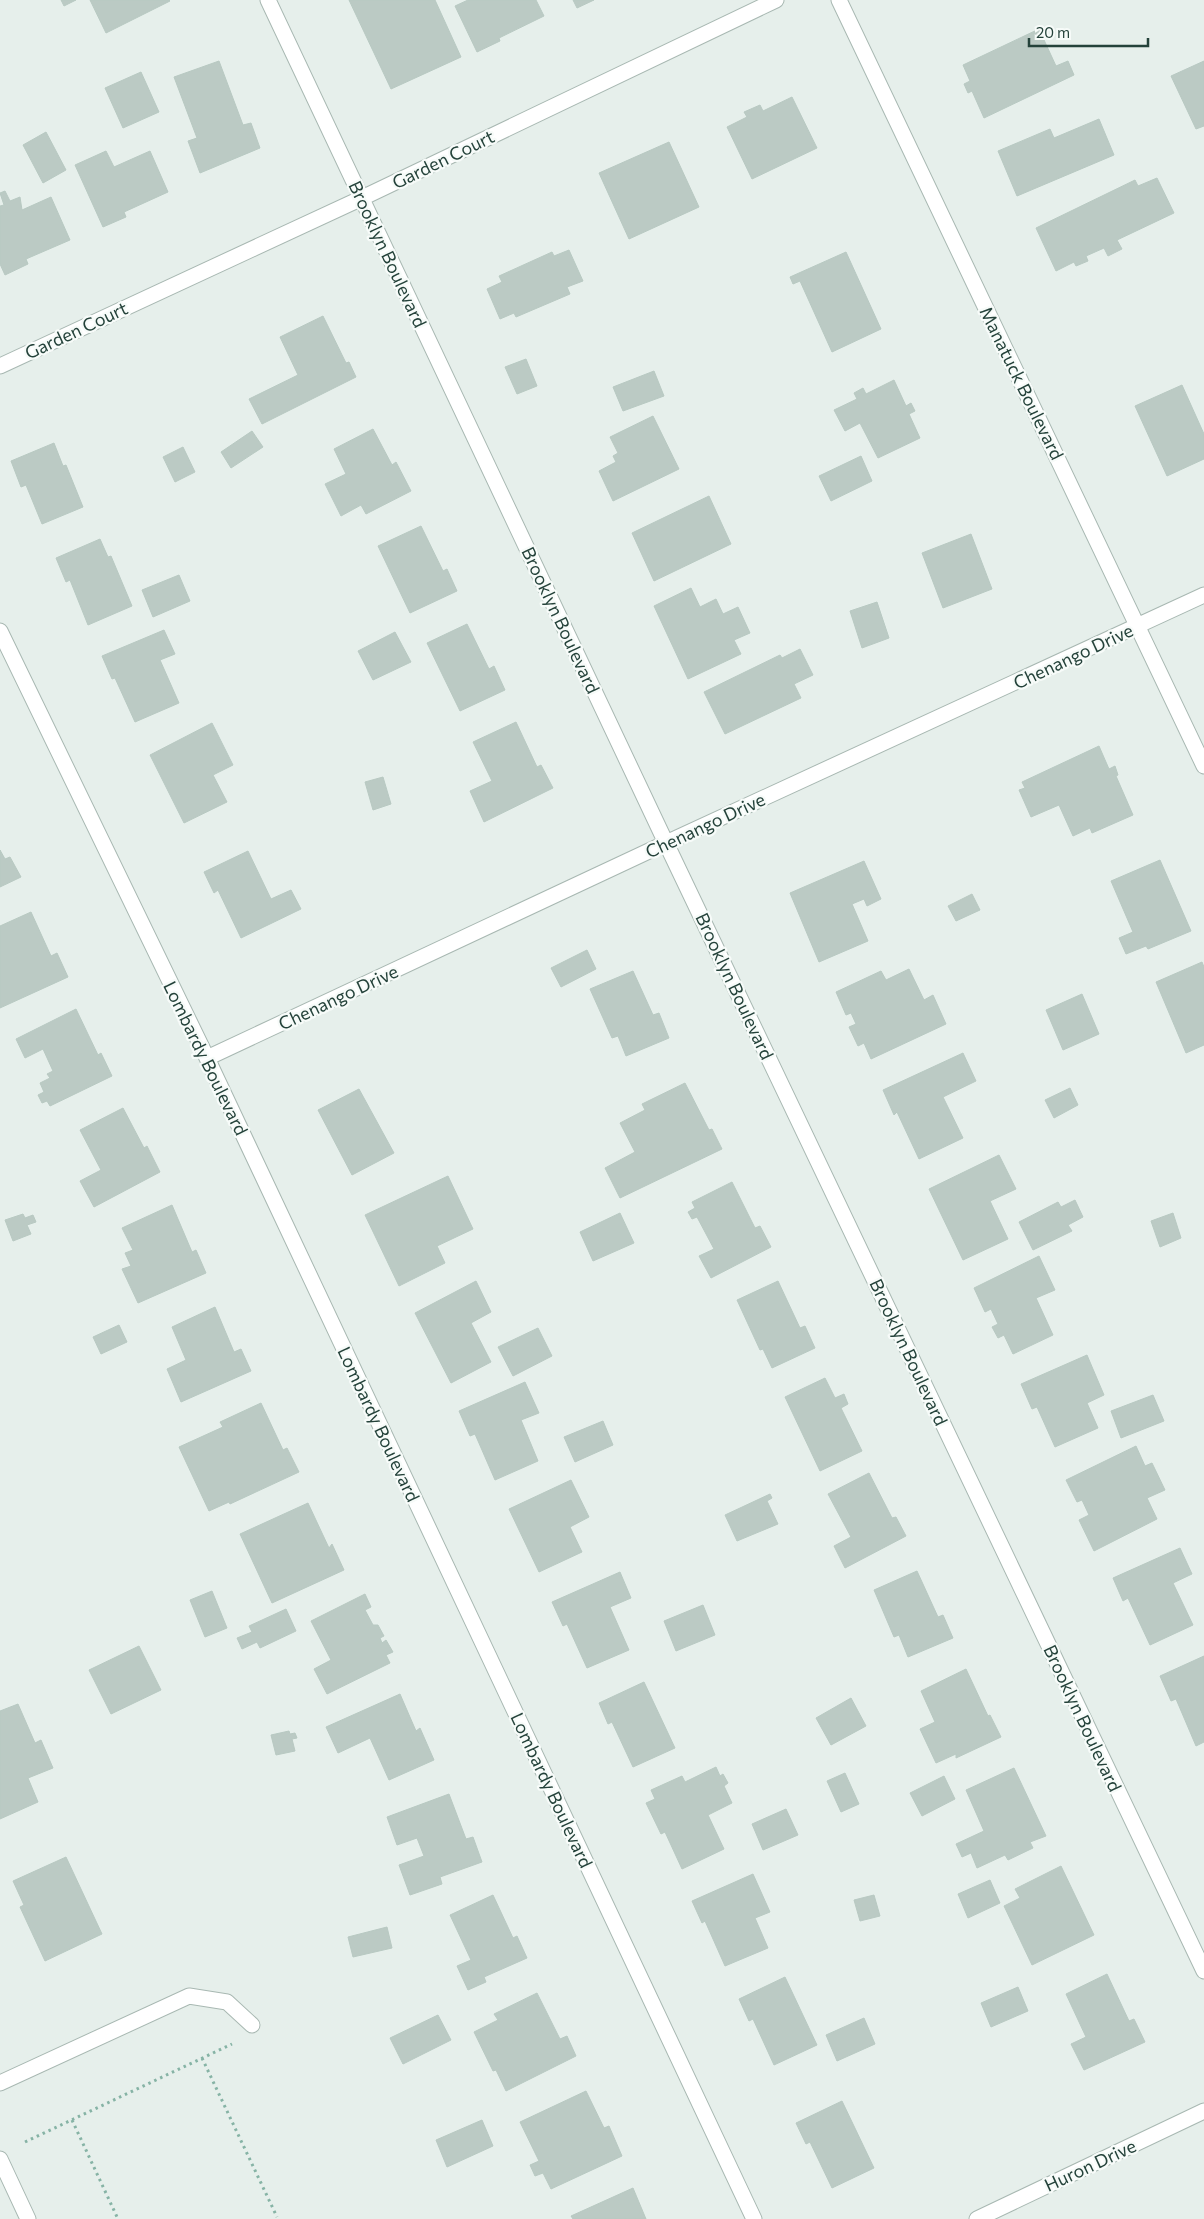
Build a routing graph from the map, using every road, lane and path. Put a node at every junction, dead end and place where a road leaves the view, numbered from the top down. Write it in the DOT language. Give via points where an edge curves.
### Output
graph roads {
  1 [pos="268,0"];
  2 [pos="776,0"];
  3 [pos="840,0"];
  4 [pos="362,198"];
  5 [pos="0,366"];
  6 [pos="1204,595"];
  7 [pos="1138,626"];
  8 [pos="0,631"];
  9 [pos="1204,766"];
  10 [pos="666,843"];
  11 [pos="207,1058"];
  12 [pos="1204,1971"];
  13 [pos="252,2026"];
  14 [pos="237,2041"];
  15 [pos="202,2058"];
  16 [pos="0,2083"];
  17 [pos="1204,2111"];
  18 [pos="72,2120"];
  19 [pos="25,2142"];
  20 [pos="0,2160"];
  21 [pos="277,2217"];
  22 [pos="28,2219"];
  23 [pos="118,2219"];
  24 [pos="754,2219"];
  25 [pos="977,2219"];
  1 -- 4 [label="street, Brooklyn Boulevard"];
  2 -- 4 [label="street, Garden Court"];
  3 -- 7 [label="street, Manatuck Boulevard"];
  4 -- 5 [label="street, Garden Court"];
  4 -- 10 [label="street, Brooklyn Boulevard"];
  6 -- 7 [label="street, Chenango Drive"];
  7 -- 9 [label="street, Manatuck Boulevard"];
  7 -- 10 [label="street, Chenango Drive"];
  8 -- 11 [label="street, Lombardy Boulevard"];
  10 -- 11 [label="street, Chenango Drive"];
  10 -- 12 [label="street, Brooklyn Boulevard"];
  11 -- 24 [label="street, Lombardy Boulevard"];
  13 -- 16 [label="street" via="227,2002 189,1996"];
  14 -- 15 [label="path"];
  15 -- 18 [label="path"];
  15 -- 21 [label="path"];
  17 -- 25 [label="street, Huron Drive"];
  18 -- 19 [label="path"];
  18 -- 23 [label="path"];
  20 -- 22 [label="street"];
}
